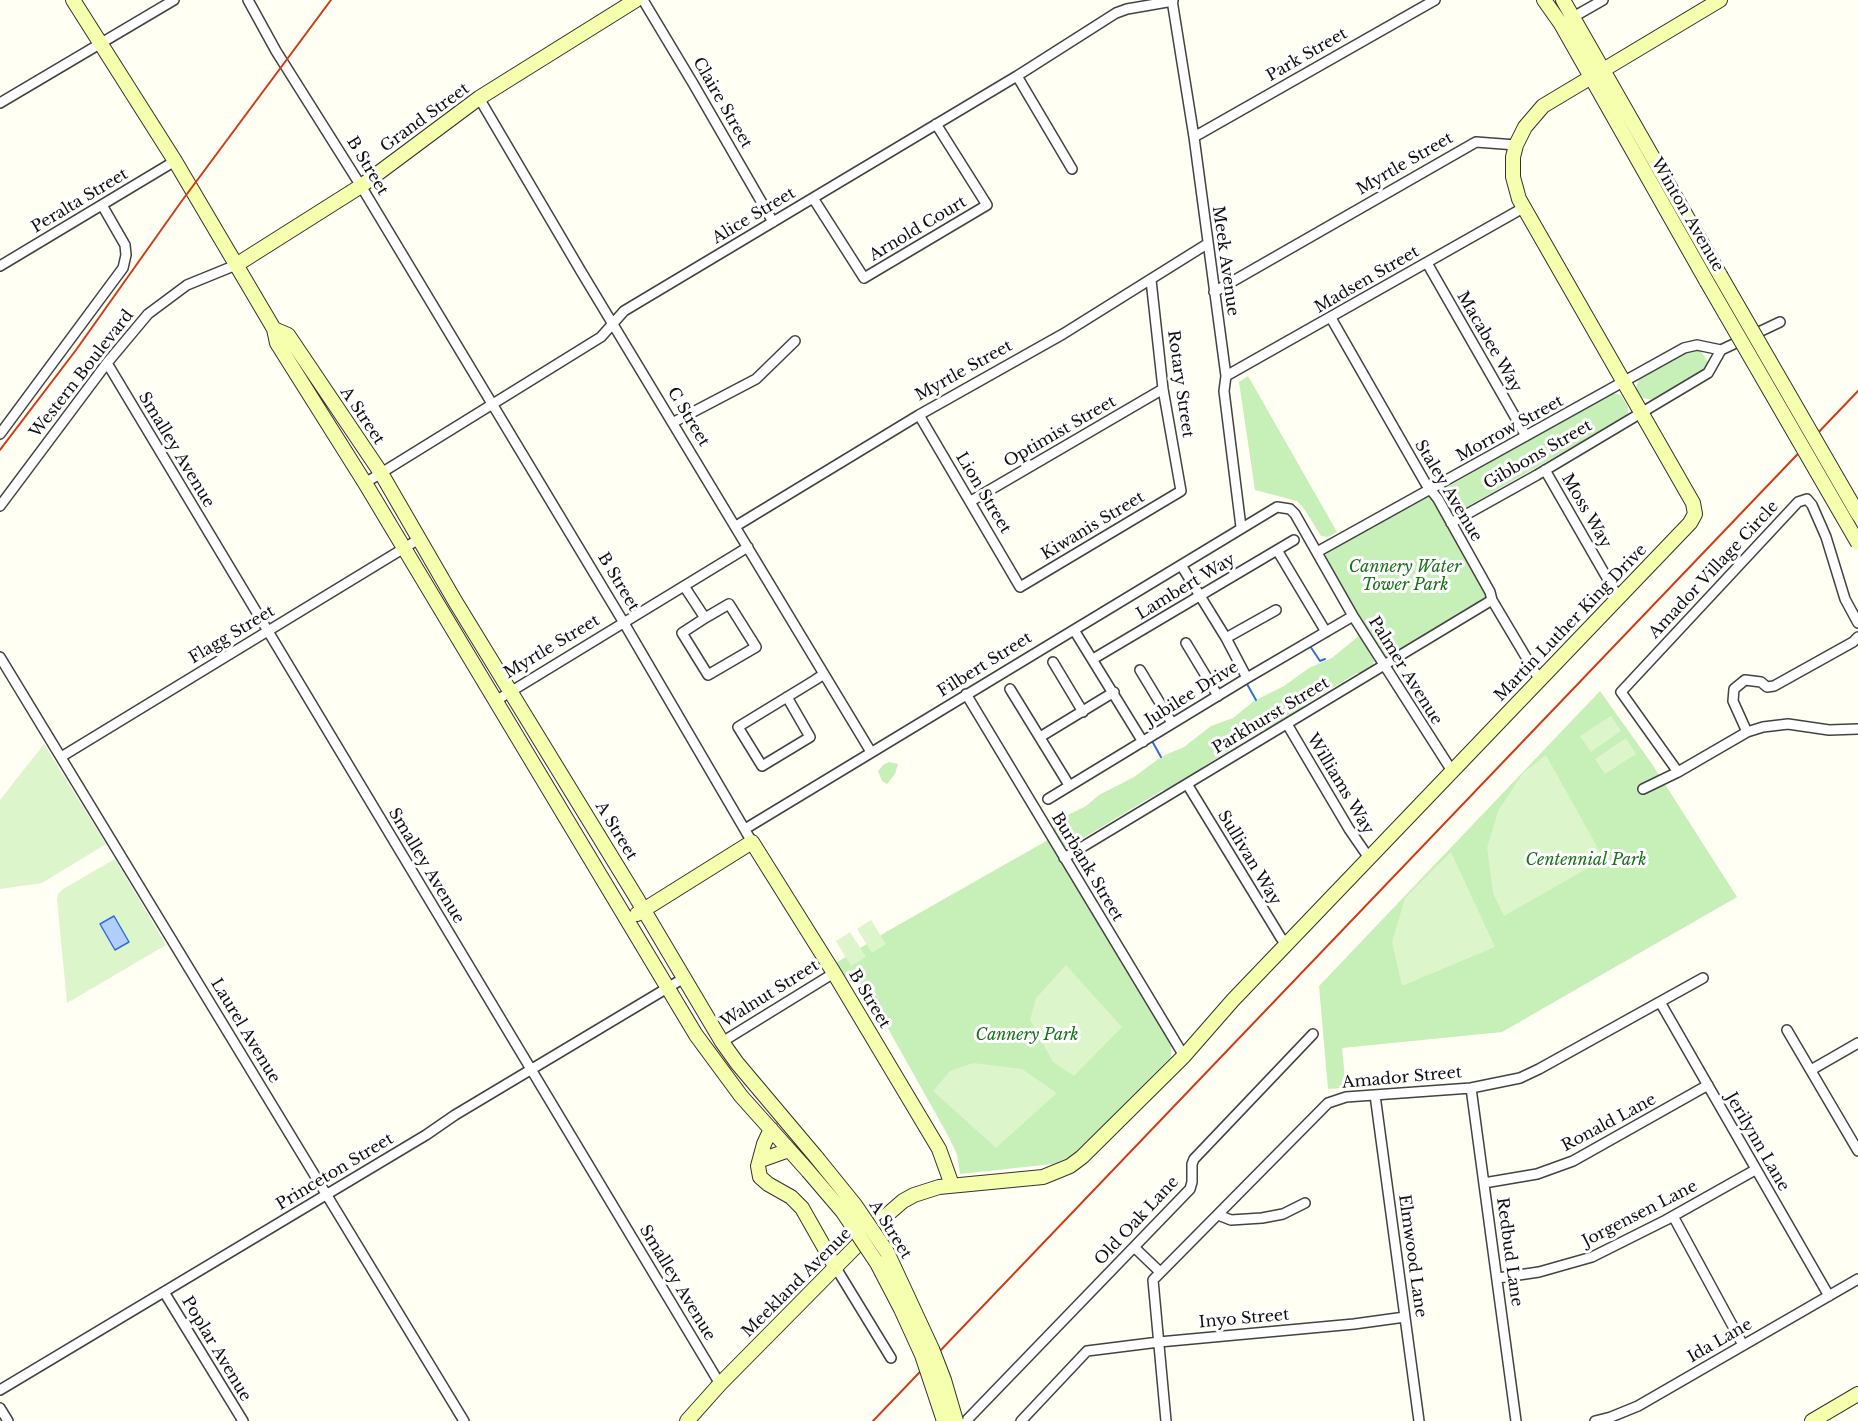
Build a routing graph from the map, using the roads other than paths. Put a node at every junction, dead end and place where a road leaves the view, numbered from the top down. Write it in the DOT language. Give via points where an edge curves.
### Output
graph roads {
  1 [pos="73,0"];
  2 [pos="174,0"];
  3 [pos="248,0"];
  4 [pos="637,0"];
  5 [pos="1435,0"];
  6 [pos="1544,0"];
  7 [pos="1563,0"];
  8 [pos="1603,0"];
  9 [pos="1720,0"];
  10 [pos="1172,1"];
  11 [pos="1567,21"];
  12 [pos="101,43"];
  13 [pos="1596,73"];
  14 [pos="1017,76"];
  15 [pos="479,98"];
  16 [pos="0,103"];
  17 [pos="936,124"];
  18 [pos="1194,137"];
  19 [pos="1516,145"];
  20 [pos="175,161"];
  21 [pos="1072,169"];
  22 [pos="361,186"];
  23 [pos="813,198"];
  24 [pos="102,205"];
  25 [pos="1523,208"];
  26 [pos="773,222"];
  27 [pos="1208,244"];
  28 [pos="1427,263"];
  29 [pos="236,265"];
  30 [pos="0,266"];
  31 [pos="1151,280"];
  32 [pos="1214,292"];
  33 [pos="1331,318"];
  34 [pos="1780,322"];
  35 [pos="614,324"];
  36 [pos="274,329"];
  37 [pos="795,341"];
  38 [pos="1721,350"];
  39 [pos="107,363"];
  40 [pos="1226,376"];
  41 [pos="1623,383"];
  42 [pos="1164,389"];
  43 [pos="491,404"];
  44 [pos="1641,413"];
  45 [pos="919,415"];
  46 [pos="674,422"];
  47 [pos="0,434"];
  48 [pos="1526,436"];
  49 [pos="1808,442"];
  50 [pos="1545,470"];
  51 [pos="381,473"];
  52 [pos="365,483"];
  53 [pos="1431,490"];
  54 [pos="1180,491"];
  55 [pos="971,501"];
  56 [pos="0,506"];
  57 [pos="1858,514"];
  58 [pos="1451,522"];
  59 [pos="736,526"];
  60 [pos="1240,527"];
  61 [pos="419,539"];
  62 [pos="1294,540"];
  63 [pos="1858,543"];
  64 [pos="748,547"];
  65 [pos="404,548"];
  66 [pos="1277,550"];
  67 [pos="1317,552"];
  68 [pos="1181,565"];
  69 [pos="684,586"];
  70 [pos="1020,586"];
  71 [pos="1200,595"];
  72 [pos="1618,597"];
  73 [pos="1492,600"];
  74 [pos="1276,609"];
  75 [pos="1353,616"];
  76 [pos="705,618"];
  77 [pos="624,623"];
  78 [pos="1858,623"];
  79 [pos="1074,630"];
  80 [pos="267,631"];
  81 [pos="1326,632"];
  82 [pos="1858,637"];
  83 [pos="1226,638"];
  84 [pos="1186,643"];
  85 [pos="0,657"];
  86 [pos="1093,659"];
  87 [pos="1053,662"];
  88 [pos="1385,664"];
  89 [pos="1140,670"];
  90 [pos="824,674"];
  91 [pos="1247,678"];
  92 [pos="1539,679"];
  93 [pos="1010,688"];
  94 [pos="512,691"];
  95 [pos="1113,692"];
  96 [pos="966,694"];
  97 [pos="1218,696"];
  98 [pos="787,697"];
  99 [pos="496,700"];
  100 [pos="1083,712"];
  101 [pos="1173,723"];
  102 [pos="1287,724"];
  103 [pos="1858,729"];
  104 [pos="1747,732"];
  105 [pos="1040,737"];
  106 [pos="1143,742"];
  107 [pos="871,752"];
  108 [pos="61,757"];
  109 [pos="1452,771"];
  110 [pos="1678,772"];
  111 [pos="1187,784"];
  112 [pos="1069,785"];
  113 [pos="1643,789"];
  114 [pos="1048,800"];
  115 [pos="745,829"];
  116 [pos="752,842"];
  117 [pos="1064,858"];
  118 [pos="1370,858"];
  119 [pos="644,910"];
  120 [pos="628,920"];
  121 [pos="1288,945"];
  122 [pos="834,973"];
  123 [pos="684,978"];
  124 [pos="1703,978"];
  125 [pos="668,989"];
  126 [pos="1660,1002"];
  127 [pos="1787,1030"];
  128 [pos="1313,1034"];
  129 [pos="722,1042"];
  130 [pos="1858,1043"];
  131 [pos="1184,1056"];
  132 [pos="1811,1070"];
  133 [pos="531,1071"];
  134 [pos="1708,1086"];
  135 [pos="1471,1088"];
  136 [pos="1375,1095"];
  137 [pos="771,1129"];
  138 [pos="789,1150"];
  139 [pos="1858,1151"];
  140 [pos="761,1160"];
  141 [pos="1755,1170"];
  142 [pos="1484,1183"];
  143 [pos="952,1185"];
  144 [pos="327,1194"];
  145 [pos="1305,1203"];
  146 [pos="1218,1215"];
  147 [pos="1673,1216"];
  148 [pos="1134,1247"];
  149 [pos="836,1268"];
  150 [pos="1160,1272"];
  151 [pos="1497,1278"];
  152 [pos="1858,1279"];
  153 [pos="164,1292"];
  154 [pos="1828,1296"];
  155 [pos="1405,1317"];
  156 [pos="1159,1342"];
  157 [pos="1743,1345"];
  158 [pos="927,1352"];
  159 [pos="891,1358"];
  160 [pos="720,1384"];
  161 [pos="0,1390"];
  162 [pos="1858,1394"];
  163 [pos="0,1408"];
  164 [pos="8,1421"];
  165 [pos="243,1421"];
  166 [pos="464,1421"];
  167 [pos="687,1421"];
  168 [pos="944,1421"];
  169 [pos="956,1421"];
  170 [pos="966,1421"];
  171 [pos="1021,1421"];
  172 [pos="1166,1421"];
  173 [pos="1419,1421"];
  174 [pos="1516,1421"];
  175 [pos="1594,1421"];
  176 [pos="1812,1421"];
  1 -- 12 [label="main road, A Street"];
  2 -- 12 [label="street"];
  3 -- 22 [label="street, B Street"];
  4 -- 15 [label="main road, Grand Street"];
  4 -- 26 [label="street, Claire Street" via="694,85"];
  5 -- 18 [label="street, Park Street"];
  6 -- 11 [label="main road, Winton Avenue"];
  7 -- 11 [label="main road, Winton Avenue"];
  8 -- 11 [label="street"];
  9 -- 13 [label="main road"];
  10 -- 14 [label="street, Alice Street" via="1116,13"];
  10 -- 18 [label="street, Meek Avenue"];
  11 -- 13 [label="main road, Winton Avenue"];
  12 -- 16 [label="street"];
  12 -- 20 [label="main road, A Street"];
  13 -- 19 [label="main road" via="1543,106"];
  13 -- 49 [label="main road, Winton Avenue, bridge" via="1720,275"];
  13 -- 49 [label="main road, Winton Avenue, bridge" via="1707,282"];
  14 -- 17 [label="street, Alice Street"];
  14 -- 21 [label="street"];
  15 -- 22 [label="main road, Grand Street"];
  15 -- 35 [label="street, C Street"];
  17 -- 23 [label="street, Alice Street"];
  17 -- 23 [label="street, Arnold Court" via="987,205 864,278"];
  18 -- 27 [label="street, Meek Avenue"];
  19 -- 25 [label="main road, Martin Luther King Drive" via="1513,177"];
  19 -- 32 [label="street, Myrtle Street" via="1476,142"];
  20 -- 24 [label="street, Peralta Street"];
  20 -- 29 [label="main road, A Street"];
  22 -- 29 [label="main road, Grand Street"];
  22 -- 43 [label="street, B Street"];
  23 -- 26 [label="street, Alice Street"];
  24 -- 30 [label="street, Peralta Street"];
  24 -- 47 [label="street, Western Boulevard" via="125,245 123,268"];
  25 -- 28 [label="street, Madsen Street"];
  25 -- 41 [label="main road, Martin Luther King Drive"];
  26 -- 35 [label="street, Alice Street" via="624,311"];
  27 -- 31 [label="street, Myrtle Street"];
  27 -- 32 [label="street, Meek Avenue"];
  28 -- 33 [label="street, Madsen Street"];
  28 -- 48 [label="street, Macabee Way"];
  29 -- 36 [label="main road, A Street"];
  29 -- 39 [label="street, Western Boulevard" via="187,285 148,314"];
  31 -- 42 [label="street, Rotary Street"];
  31 -- 45 [label="street, Myrtle Street"];
  32 -- 40 [label="street, Meek Avenue"];
  33 -- 40 [label="street, Madsen Street"];
  33 -- 53 [label="street, Staley Avenue"];
  34 -- 38 [label="street"];
  35 -- 43 [label="street, Alice Street" via="601,337"];
  35 -- 46 [label="street, C Street"];
  36 -- 51 [label="main road, A Street" via="288,335"];
  36 -- 52 [label="main road, A Street" via="278,343"];
  37 -- 46 [label="street" via="756,379"];
  38 -- 41 [label="street, Morrow Street" via="1697,345 1684,348"];
  38 -- 44 [label="street, Gibbons Street" via="1708,373"];
  39 -- 56 [label="street, Western Boulevard"];
  39 -- 80 [label="street, Smalley Avenue"];
  40 -- 60 [label="street, Meek Avenue" via="1224,391"];
  41 -- 44 [label="main road, Martin Luther King Drive"];
  41 -- 48 [label="street, Morrow Street"];
  42 -- 54 [label="street, Rotary Street"];
  42 -- 55 [label="street, Optimist Street"];
  43 -- 51 [label="street, Alice Street"];
  43 -- 77 [label="street, B Street"];
  44 -- 50 [label="street, Gibbons Street"];
  44 -- 72 [label="main road, Martin Luther King Drive" via="1693,503 1695,514 1690,524"];
  45 -- 55 [label="street, Lion Street"];
  45 -- 59 [label="street, Myrtle Street"];
  46 -- 59 [label="street, C Street"];
  48 -- 53 [label="street, Morrow Street"];
  49 -- 57 [label="main road, bridge"];
  49 -- 63 [label="main road, bridge"];
  50 -- 58 [label="street, Gibbons Street"];
  50 -- 72 [label="street, Moss Way"];
  51 -- 52 [label="street, Alice Street"];
  51 -- 61 [label="main road, A Street"];
  52 -- 65 [label="main road, A Street"];
  53 -- 58 [label="street, Staley Avenue"];
  53 -- 67 [label="street, Morrow Street"];
  54 -- 70 [label="street, Kiwanis Street"];
  55 -- 70 [label="street, Lion Street"];
  58 -- 73 [label="street, Staley Avenue"];
  59 -- 64 [label="street, C Street"];
  60 -- 67 [label="street, Palmer Avenue" via="1272,508 1287,508 1295,514"];
  60 -- 68 [label="street, Filbert Street"];
  61 -- 65 [label="street, Flagg Street"];
  61 -- 94 [label="main road, A Street"];
  62 -- 66 [label="street, Lambert Way"];
  64 -- 69 [label="street, Myrtle Street"];
  64 -- 90 [label="street, C Street"];
  65 -- 80 [label="street, Flagg Street"];
  65 -- 99 [label="main road, A Street"];
  66 -- 71 [label="street, Lambert Way"];
  66 -- 81 [label="street"];
  67 -- 75 [label="street, Palmer Avenue"];
  68 -- 71 [label="street"];
  68 -- 79 [label="street, Filbert Street"];
  69 -- 76 [label="street"];
  69 -- 77 [label="street, Myrtle Street"];
  71 -- 83 [label="street"];
  71 -- 86 [label="street, Lambert Way"];
  72 -- 92 [label="main road, Martin Luther King Drive"];
  73 -- 88 [label="street, Parkhurst Street"];
  73 -- 92 [label="street, Staley Avenue"];
  74 -- 83 [label="street"];
  75 -- 81 [label="street, Jubilee Drive"];
  75 -- 88 [label="street, Palmer Avenue"];
  76 -- 76 [label="street" via="682,633 708,675 756,647 729,604"];
  77 -- 94 [label="street, Myrtle Street"];
  77 -- 115 [label="street, B Street"];
  78 -- 110 [label="street, Amador Village Circle" via="1845,599 1812,506 1807,499 1798,502 1621,692"];
  79 -- 86 [label="street"];
  79 -- 96 [label="street, Filbert Street"];
  80 -- 108 [label="street, Flagg Street"];
  80 -- 133 [label="street, Smalley Avenue"];
  81 -- 91 [label="street, Jubilee Drive"];
  82 -- 104 [label="street" via="1774,686 1745,680 1734,689 1733,701"];
  83 -- 91 [label="street"];
  84 -- 97 [label="street"];
  85 -- 108 [label="street, Laurel Avenue"];
  86 -- 95 [label="street"];
  87 -- 100 [label="street"];
  88 -- 102 [label="street, Parkhurst Street"];
  88 -- 109 [label="street, Palmer Avenue"];
  89 -- 101 [label="street"];
  90 -- 98 [label="street"];
  90 -- 107 [label="street, C Street"];
  91 -- 97 [label="street, Jubilee Drive"];
  92 -- 109 [label="main road, Martin Luther King Drive"];
  93 -- 105 [label="street"];
  94 -- 99 [label="street, Myrtle Street"];
  94 -- 119 [label="main road, A Street"];
  95 -- 100 [label="street"];
  95 -- 106 [label="street"];
  96 -- 107 [label="street, Filbert Street"];
  96 -- 117 [label="street, Burbank Street"];
  97 -- 101 [label="street, Jubilee Drive"];
  98 -- 98 [label="street" via="738,727 762,766 810,737"];
  99 -- 120 [label="main road, A Street"];
  100 -- 105 [label="street"];
  101 -- 106 [label="street, Jubilee Drive"];
  102 -- 111 [label="street, Parkhurst Street"];
  102 -- 118 [label="street, Williams Way"];
  103 -- 104 [label="street" via="1829,730 1788,724"];
  104 -- 110 [label="street"];
  105 -- 112 [label="street"];
  106 -- 112 [label="street, Jubilee Drive"];
  107 -- 115 [label="street, Filbert Street"];
  108 -- 144 [label="street, Laurel Avenue"];
  109 -- 118 [label="main road, Martin Luther King Drive"];
  110 -- 113 [label="street"];
  111 -- 117 [label="street, Parkhurst Street"];
  111 -- 121 [label="street, Sullivan Way"];
  112 -- 114 [label="street, Jubilee Drive"];
  115 -- 116 [label="street, B Street"];
  116 -- 119 [label="main road"];
  116 -- 122 [label="main road, B Street"];
  117 -- 131 [label="street, Burbank Street"];
  118 -- 121 [label="main road, Martin Luther King Drive"];
  119 -- 120 [label="main road"];
  119 -- 123 [label="main road, A Street"];
  120 -- 125 [label="main road, A Street"];
  121 -- 131 [label="main road, Martin Luther King Drive"];
  122 -- 129 [label="street, Walnut Street"];
  122 -- 143 [label="main road, B Street" via="939,1149"];
  123 -- 125 [label="street, Princeton Street"];
  123 -- 129 [label="main road, A Street"];
  124 -- 126 [label="street, Amador Street"];
  125 -- 133 [label="street, Princeton Street"];
  125 -- 137 [label="main road, A Street" via="702,1045"];
  126 -- 134 [label="street, Jerilynn Lane"];
  126 -- 135 [label="street, Amador Street" via="1539,1069 1504,1082"];
  127 -- 132 [label="street"];
  128 -- 148 [label="street, Old Oak Lane" via="1194,1159 1190,1189"];
  129 -- 158 [label="main road, A Street, bridge" via="855,1205 887,1252"];
  130 -- 132 [label="street"];
  131 -- 143 [label="main road, Meekland Avenue" via="1070,1166 1043,1177"];
  132 -- 139 [label="street"];
  133 -- 144 [label="street, Princeton Street"];
  133 -- 160 [label="street, Smalley Avenue"];
  134 -- 141 [label="street, Jerilynn Lane"];
  134 -- 142 [label="street, Ronald Lane" via="1573,1161 1537,1174"];
  135 -- 136 [label="street, Amador Street"];
  135 -- 142 [label="street, Redbud Lane"];
  136 -- 146 [label="street, Amador Street" via="1328,1102"];
  136 -- 155 [label="street, Elmwood Lane"];
  137 -- 138 [label="main road, A Street"];
  137 -- 140 [label="main road"];
  138 -- 140 [label="main road"];
  138 -- 158 [label="main road, A Street, bridge" via="843,1212"];
  140 -- 149 [label="main road" via="760,1177 802,1208"];
  141 -- 147 [label="street, Jorgensen Lane"];
  141 -- 154 [label="street, Jerilynn Lane"];
  142 -- 151 [label="street, Redbud Lane"];
  143 -- 149 [label="main road, Meekland Avenue" via="903,1201"];
  144 -- 153 [label="street, Princeton Street"];
  144 -- 166 [label="street, Laurel Avenue"];
  145 -- 146 [label="street" via="1263,1218 1231,1220"];
  146 -- 150 [label="street, Amador Street"];
  147 -- 151 [label="street, Jorgensen Lane" via="1592,1257 1539,1272"];
  147 -- 157 [label="street"];
  148 -- 150 [label="street"];
  148 -- 170 [label="street, Old Oak Lane"];
  149 -- 159 [label="street"];
  149 -- 160 [label="main road, Meekland Avenue"];
  150 -- 156 [label="street, Amador Street" via="1153,1280"];
  151 -- 174 [label="street, Redbud Lane"];
  152 -- 154 [label="street, Ida Lane"];
  153 -- 161 [label="street, Princeton Street"];
  153 -- 165 [label="street, Poplar Avenue"];
  154 -- 157 [label="street, Ida Lane"];
  155 -- 156 [label="street, Inyo Street"];
  155 -- 173 [label="street, Elmwood Lane"];
  156 -- 171 [label="street, Inyo Street" via="1087,1352"];
  156 -- 172 [label="street"];
  157 -- 175 [label="street, Ida Lane" via="1638,1406"];
  158 -- 168 [label="main road, bridge"];
  158 -- 169 [label="main road, bridge" via="944,1380"];
  160 -- 167 [label="main road, Meekland Avenue"];
  162 -- 176 [label="main road"];
  163 -- 164 [label="street"];
}
